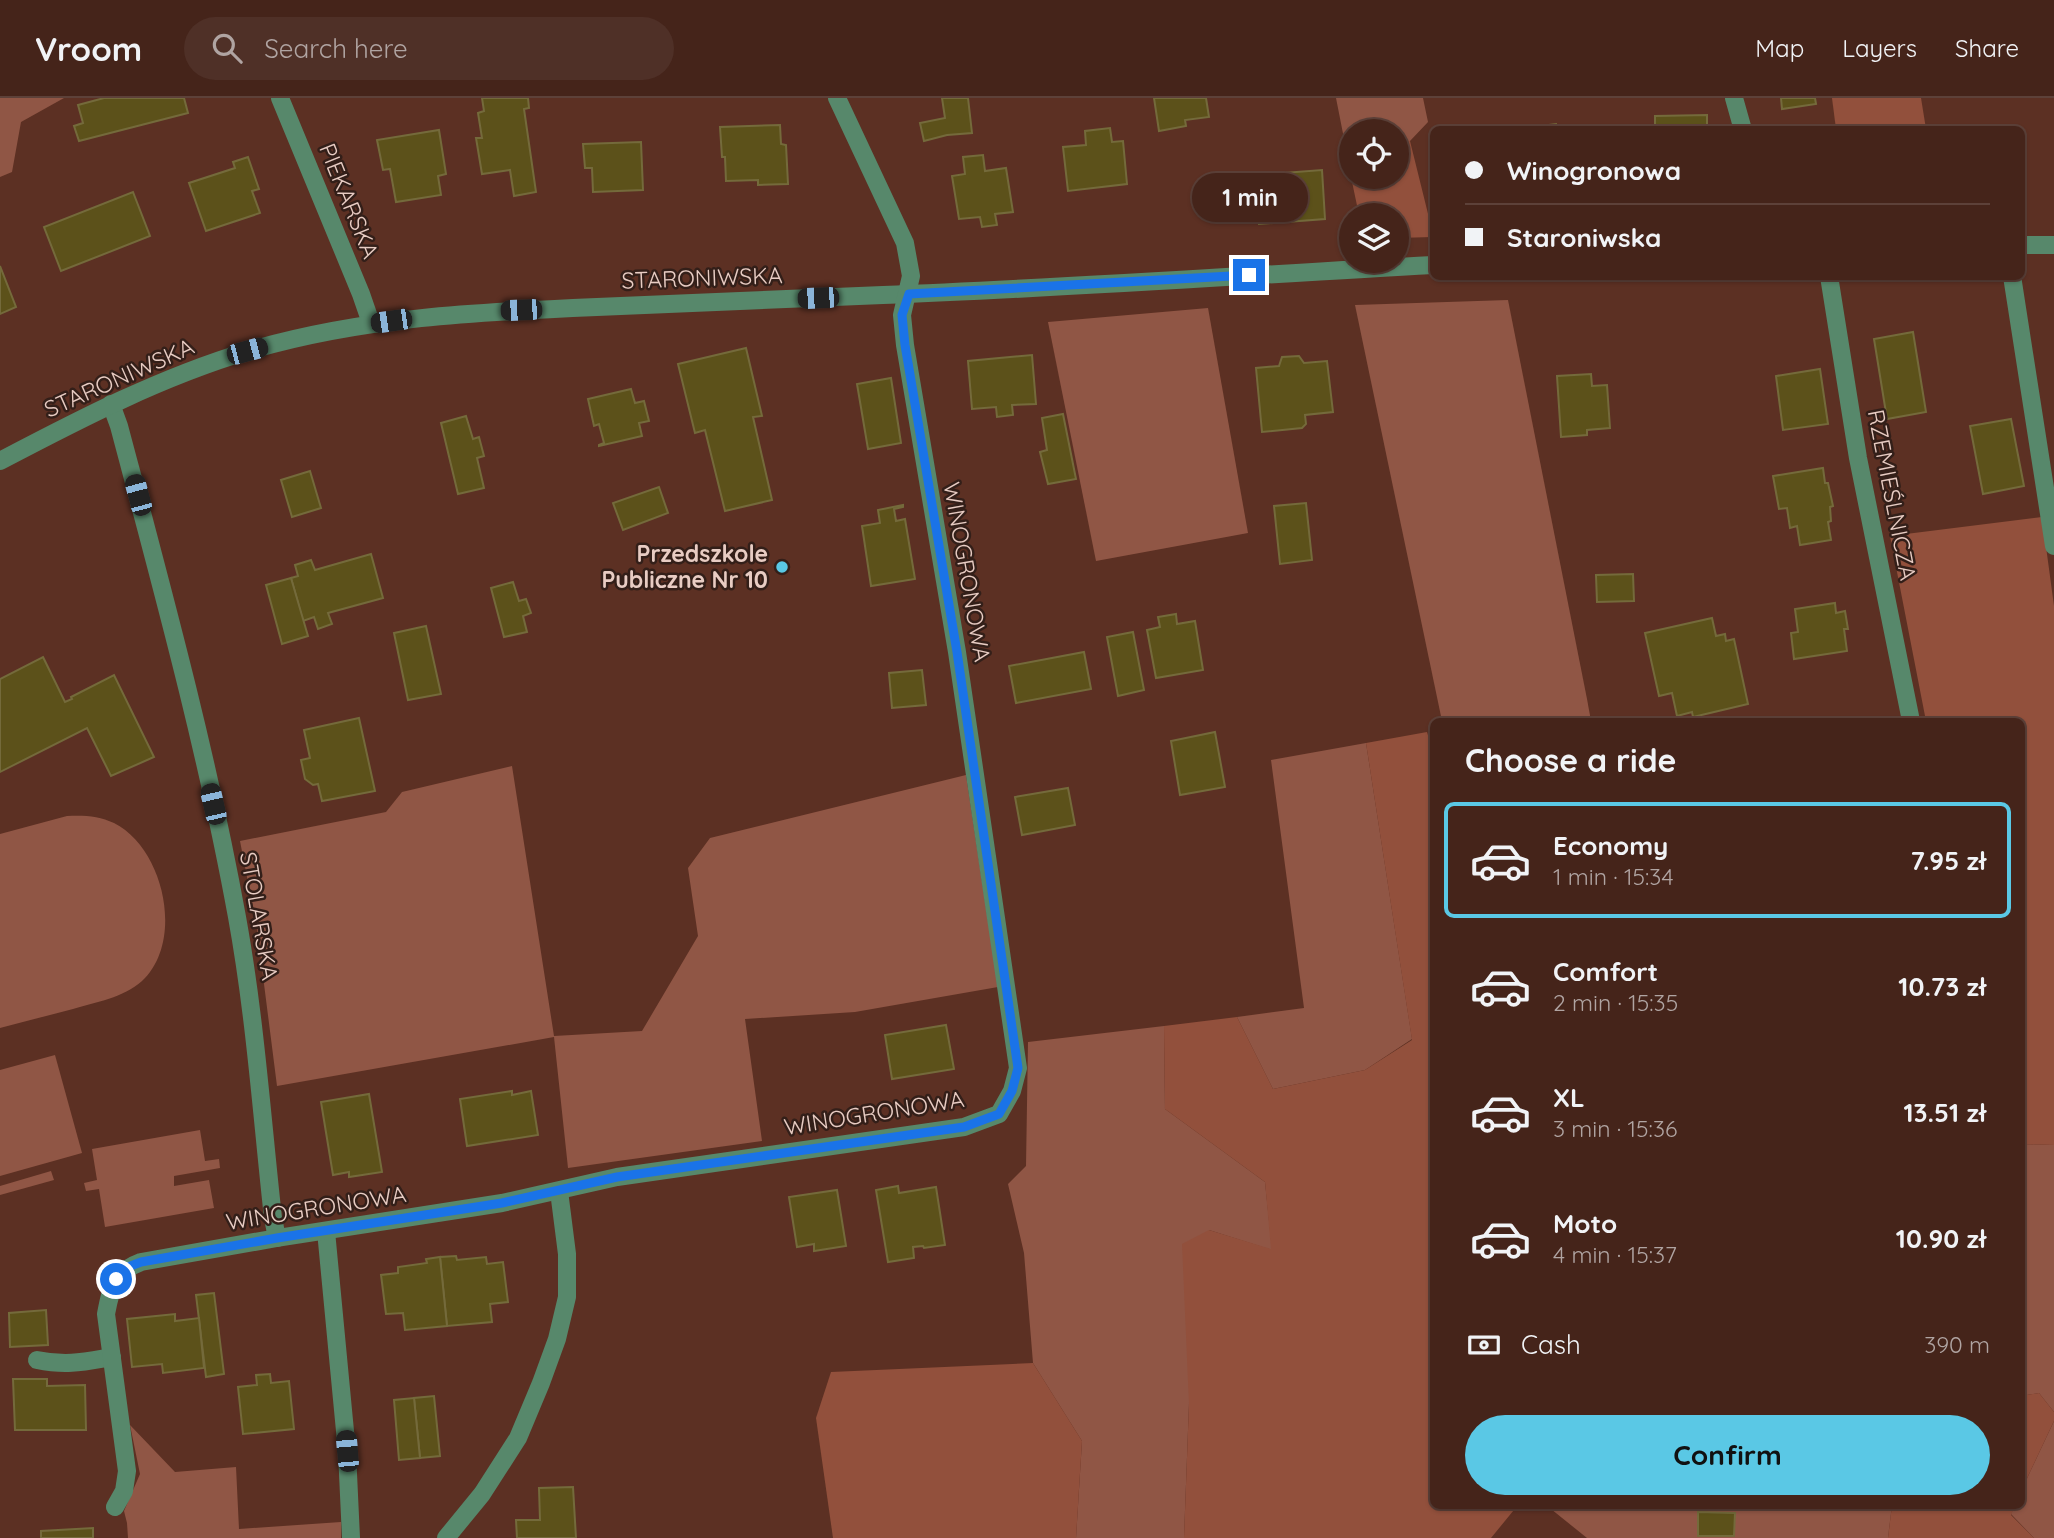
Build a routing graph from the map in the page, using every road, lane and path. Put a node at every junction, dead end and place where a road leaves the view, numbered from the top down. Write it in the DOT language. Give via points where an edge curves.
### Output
graph roads {
  1 [pos="280,98"];
  2 [pos="837,98"];
  3 [pos="1734,98"];
  4 [pos="1742,126"];
  5 [pos="2054,244"];
  6 [pos="2025,245"];
  7 [pos="1430,265"];
  8 [pos="1830,280"];
  9 [pos="2013,280"];
  10 [pos="909,294"];
  11 [pos="371,323"];
  12 [pos="111,404"];
  13 [pos="0,461"];
  14 [pos="2054,546"];
  15 [pos="1910,718"];
  16 [pos="559,1191"];
  17 [pos="326,1231"];
  18 [pos="277,1238"];
  19 [pos="112,1357"];
  20 [pos="37,1360"];
  21 [pos="115,1507"];
  22 [pos="352,1538"];
  23 [pos="446,1538"];
  1 -- 11 [label="street, PIEKARSKA"];
  2 -- 10 [label="street, WINOGRONOWA" via="905,243"];
  3 -- 4 [label="street"];
  5 -- 6 [label="street"];
  7 -- 10 [label="street, STARONIWSKA"];
  8 -- 15 [label="street, RZEMIEŚLNICZA" via="1858,458"];
  9 -- 14 [label="street"];
  10 -- 11 [label="street, STARONIWSKA" via="497,311"];
  10 -- 16 [label="street, WINOGRONOWA" via="902,315 905,345 957,652 1018,1068 1012,1091 999,1114 964,1127 617,1177"];
  11 -- 12 [label="street, STARONIWSKA" via="247,351"];
  12 -- 13 [label="street, STARONIWSKA"];
  12 -- 18 [label="street, STOLARSKA" via="163,589 220,831 251,1015"];
  16 -- 17 [label="street, WINOGRONOWA"];
  16 -- 23 [label="street" via="567,1297 557,1339 518,1438 482,1494"];
  17 -- 18 [label="street, WINOGRONOWA"];
  17 -- 22 [label="street"];
  18 -- 19 [label="street, WINOGRONOWA" via="128,1267 116,1279 109,1297 106,1314"];
  19 -- 20 [label="street" via="71,1364"];
  19 -- 21 [label="street" via="127,1471"];
}
